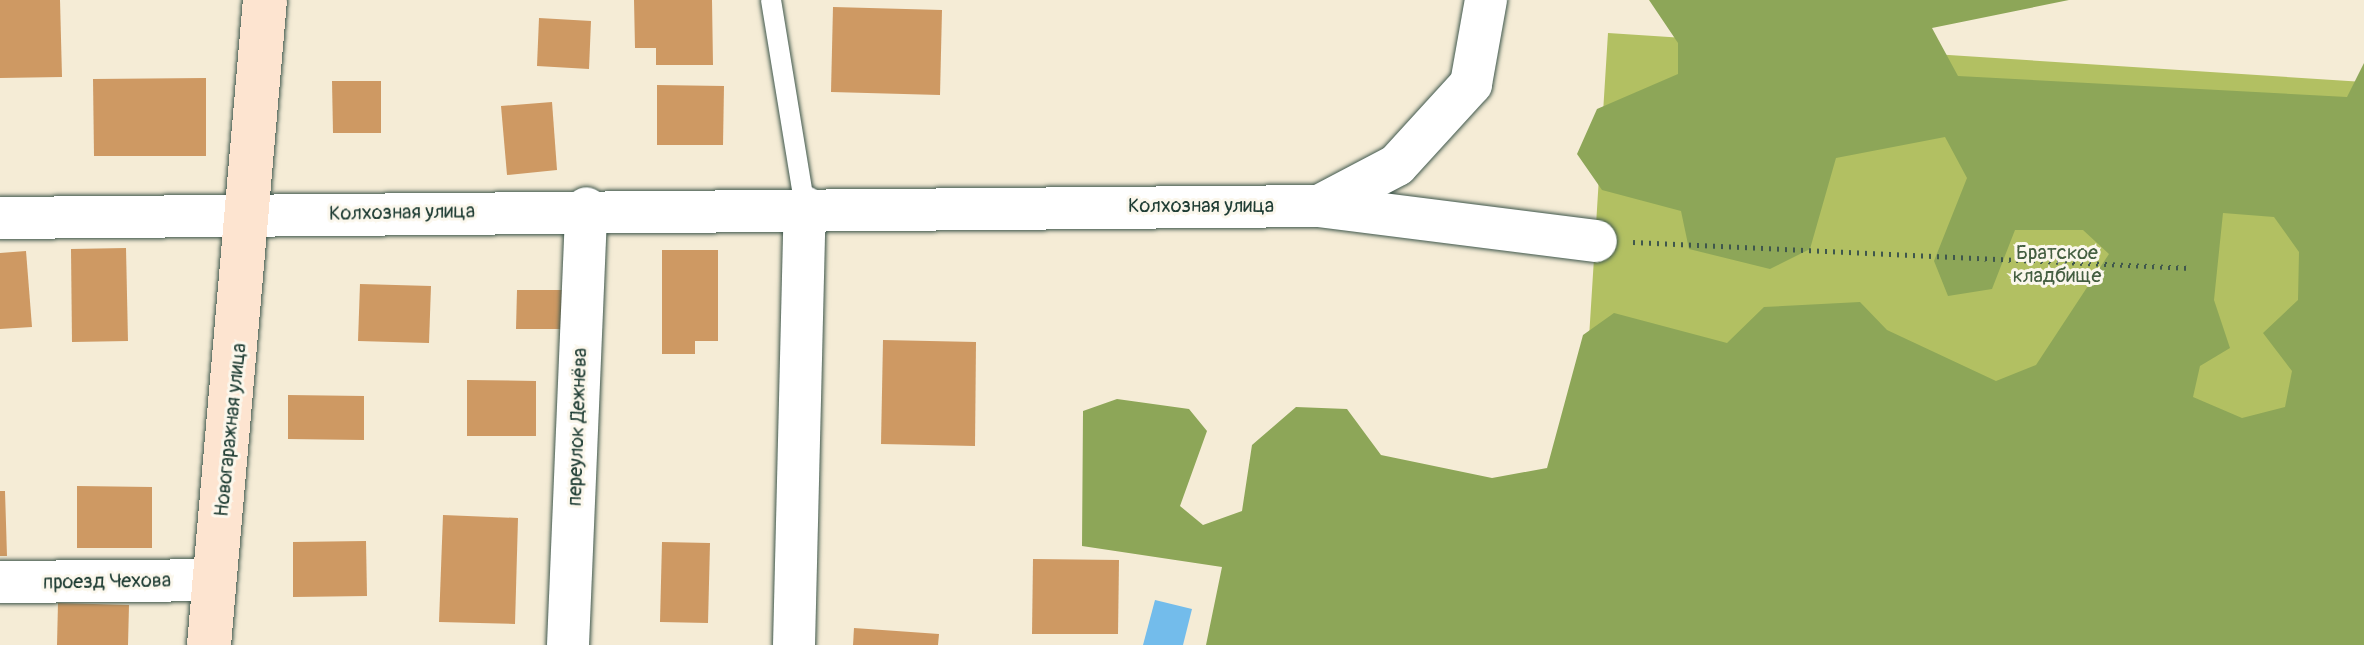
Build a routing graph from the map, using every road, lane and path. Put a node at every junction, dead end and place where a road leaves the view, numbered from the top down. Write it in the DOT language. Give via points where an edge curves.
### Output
graph roads {
  1 [pos="265,0"];
  2 [pos="771,0"];
  3 [pos="1486,0"];
  4 [pos="1319,206"];
  5 [pos="805,207"];
  6 [pos="586,208"];
  7 [pos="251,215"];
  8 [pos="0,218"];
  9 [pos="1596,241"];
  10 [pos="2190,268"];
  11 [pos="214,580"];
  12 [pos="0,582"];
  13 [pos="209,645"];
  14 [pos="568,645"];
  15 [pos="794,645"];
  1 -- 7 [label="main road, Новогаражная улица"];
  2 -- 5 [label="lane"];
  3 -- 4 [label="street" via="1471,84 1397,165"];
  4 -- 5 [label="street, Колхозная улица"];
  4 -- 9 [label="street, Колхозная улица"];
  5 -- 6 [label="street, Колхозная улица"];
  5 -- 15 [label="street"];
  6 -- 7 [label="street, Колхозная улица"];
  6 -- 14 [label="street, переулок Дежнёва"];
  7 -- 8 [label="street, Колхозная улица"];
  7 -- 11 [label="main road, Новогаражная улица"];
  9 -- 10 [label="path"];
  11 -- 12 [label="street, проезд Чехова"];
  11 -- 13 [label="main road, Новогаражная улица"];
}
